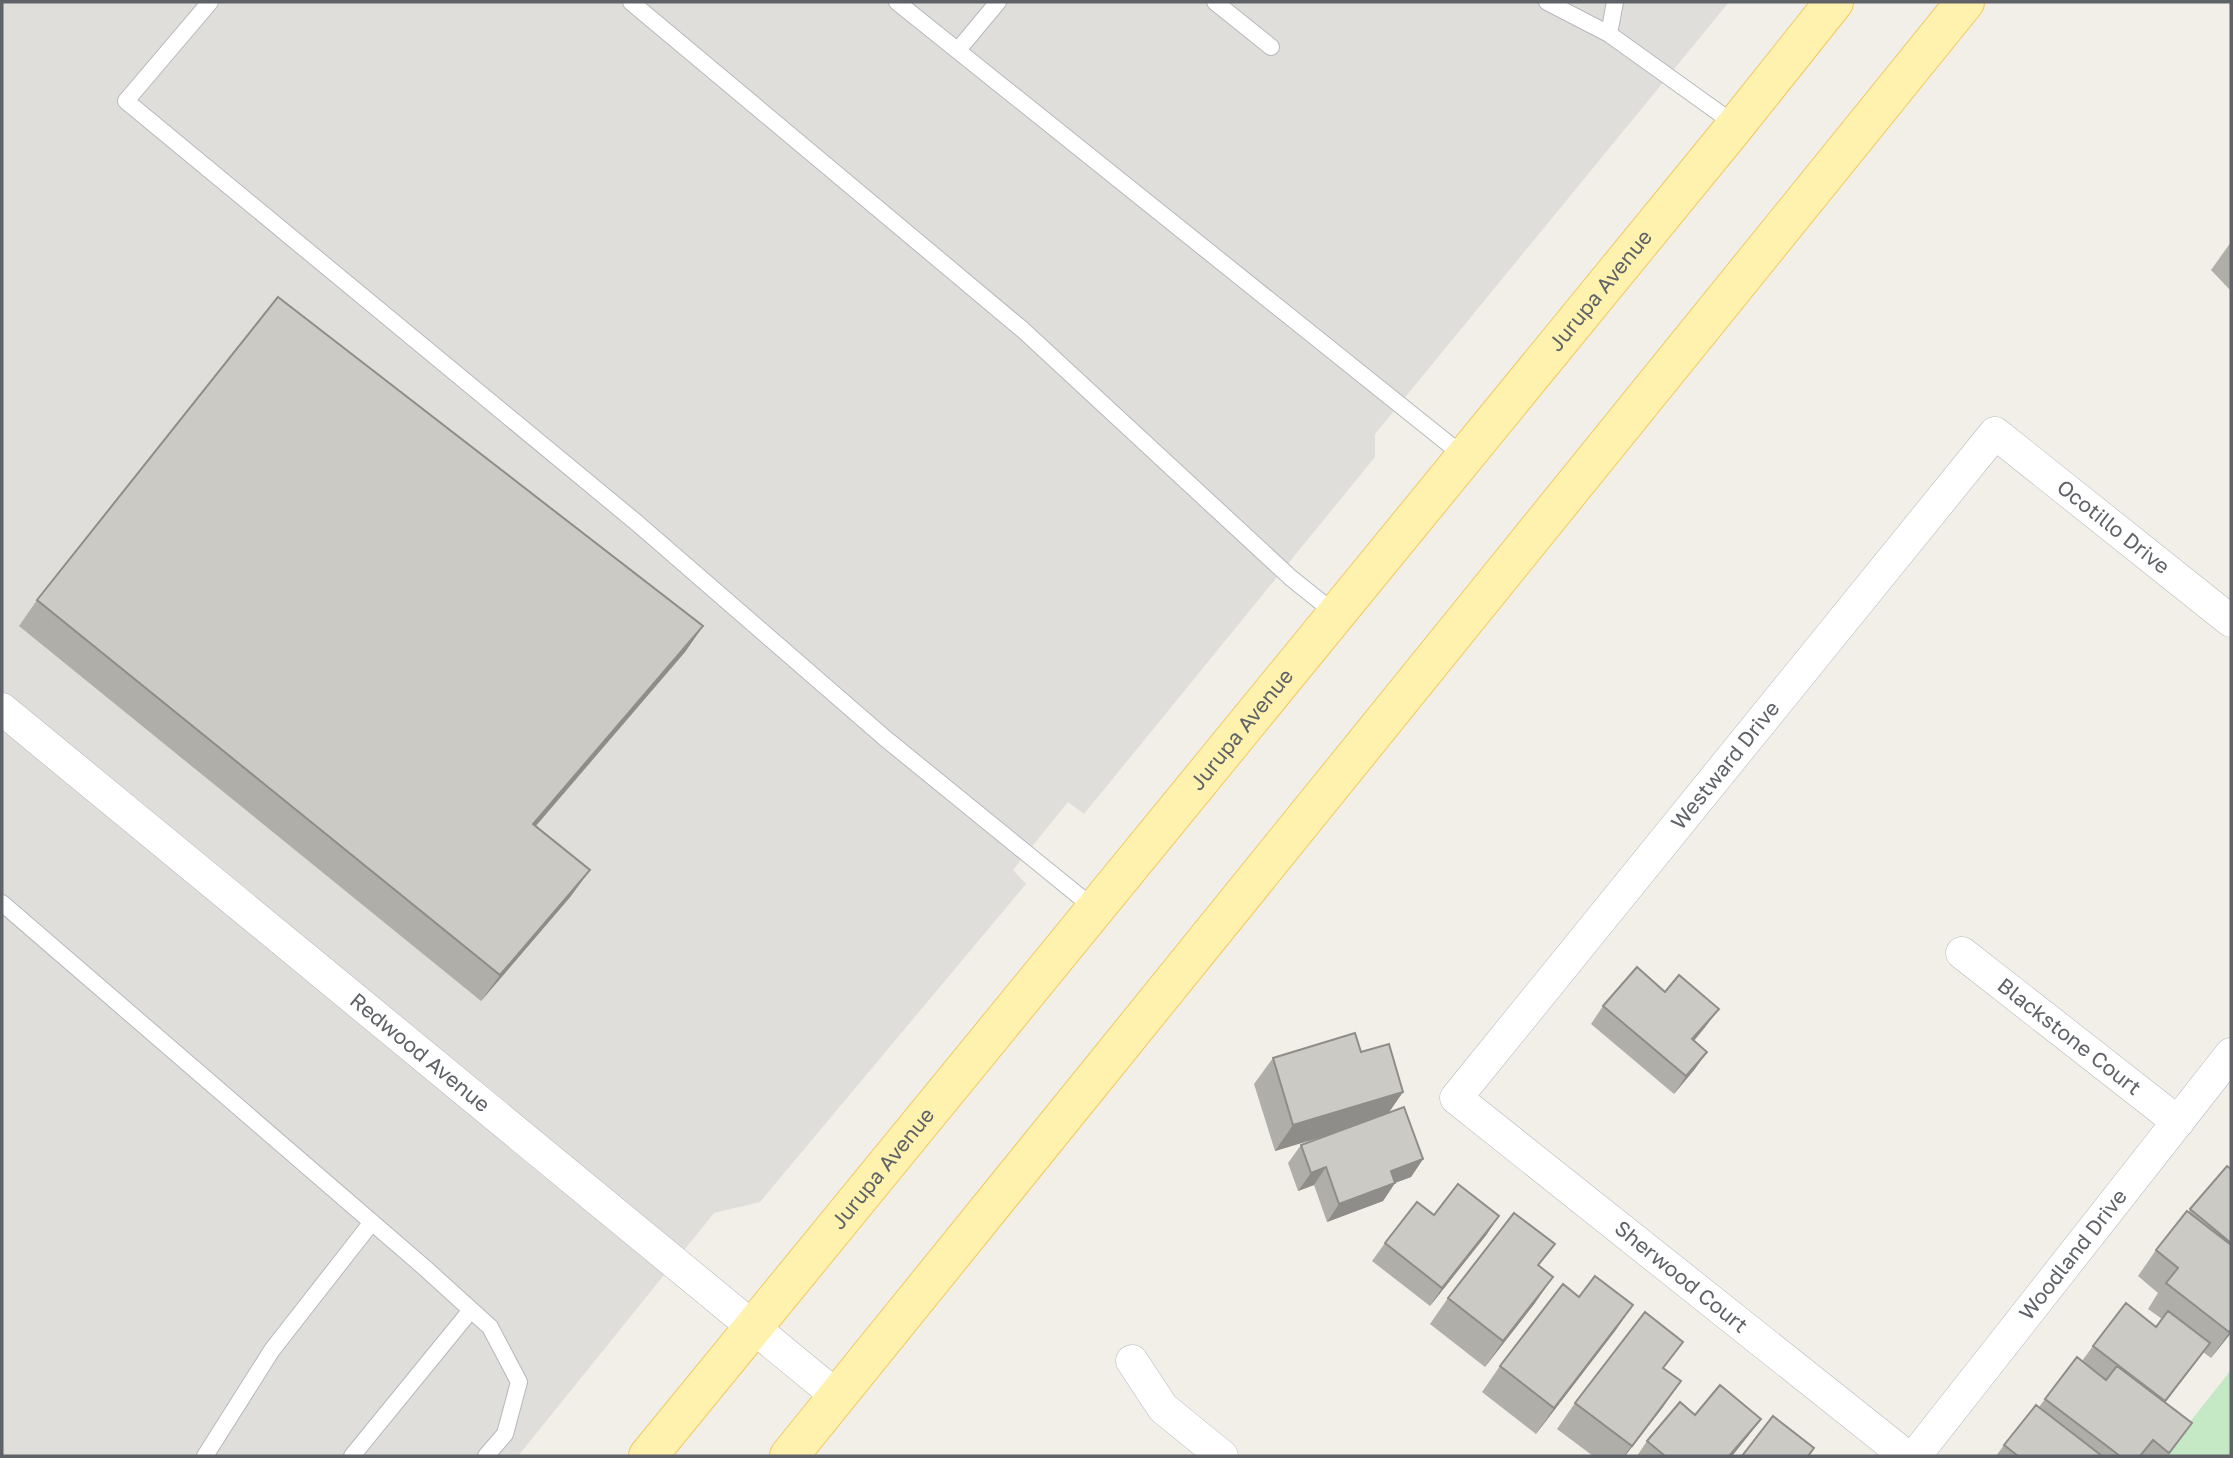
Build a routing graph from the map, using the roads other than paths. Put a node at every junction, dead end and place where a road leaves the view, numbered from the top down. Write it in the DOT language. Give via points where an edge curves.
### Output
graph roads {
  1 [pos="209,2"];
  2 [pos="631,2"];
  3 [pos="897,2"];
  4 [pos="998,2"];
  5 [pos="1215,2"];
  6 [pos="1547,2"];
  7 [pos="1615,2"];
  8 [pos="1834,2"];
  9 [pos="1965,2"];
  10 [pos="1609,34"];
  11 [pos="1271,47"];
  12 [pos="958,50"];
  13 [pos="1736,125"];
  14 [pos="1995,433"];
  15 [pos="1465,457"];
  16 [pos="1336,614"];
  17 [pos="2231,621"];
  18 [pos="2,709"];
  19 [pos="2,903"];
  20 [pos="1095,909"];
  21 [pos="1962,953"];
  22 [pos="2231,1054"];
  23 [pos="1456,1098"];
  24 [pos="2178,1122"];
  25 [pos="372,1222"];
  26 [pos="471,1310"];
  27 [pos="753,1327"];
  28 [pos="1132,1361"];
  29 [pos="838,1397"];
  30 [pos="205,1456"];
  31 [pos="352,1456"];
  32 [pos="486,1456"];
  33 [pos="648,1456"];
  34 [pos="789,1456"];
  35 [pos="1222,1456"];
  36 [pos="1906,1456"];
  37 [pos="1915,1456"];
  1 -- 20 [label="lane" via="126,101 638,523 886,739"];
  2 -- 16 [label="lane" via="1023,330 1291,578"];
  3 -- 12 [label="lane"];
  4 -- 12 [label="lane"];
  5 -- 11 [label="lane"];
  6 -- 10 [label="lane"];
  7 -- 10 [label="lane"];
  8 -- 13 [label="main road, Jurupa Avenue"];
  9 -- 29 [label="main road"];
  10 -- 13 [label="lane"];
  12 -- 15 [label="lane"];
  13 -- 15 [label="main road, Jurupa Avenue"];
  14 -- 17 [label="street, Ocotillo Drive"];
  14 -- 23 [label="street, Westward Drive"];
  15 -- 16 [label="main road, Jurupa Avenue"];
  16 -- 20 [label="main road, Jurupa Avenue"];
  18 -- 27 [label="street, Redwood Avenue"];
  19 -- 25 [label="lane"];
  20 -- 27 [label="main road, Jurupa Avenue"];
  21 -- 24 [label="street, Blackstone Court"];
  22 -- 24 [label="street, Woodland Drive"];
  23 -- 36 [label="street, Sherwood Court"];
  24 -- 37 [label="street, Woodland Drive"];
  25 -- 26 [label="lane"];
  25 -- 30 [label="lane" via="272,1350"];
  26 -- 31 [label="lane"];
  26 -- 32 [label="lane" via="490,1327 519,1382 505,1434"];
  27 -- 29 [label="street, Redwood Avenue"];
  27 -- 33 [label="main road, Jurupa Avenue"];
  28 -- 35 [label="street" via="1163,1408"];
  29 -- 34 [label="main road"];
}
